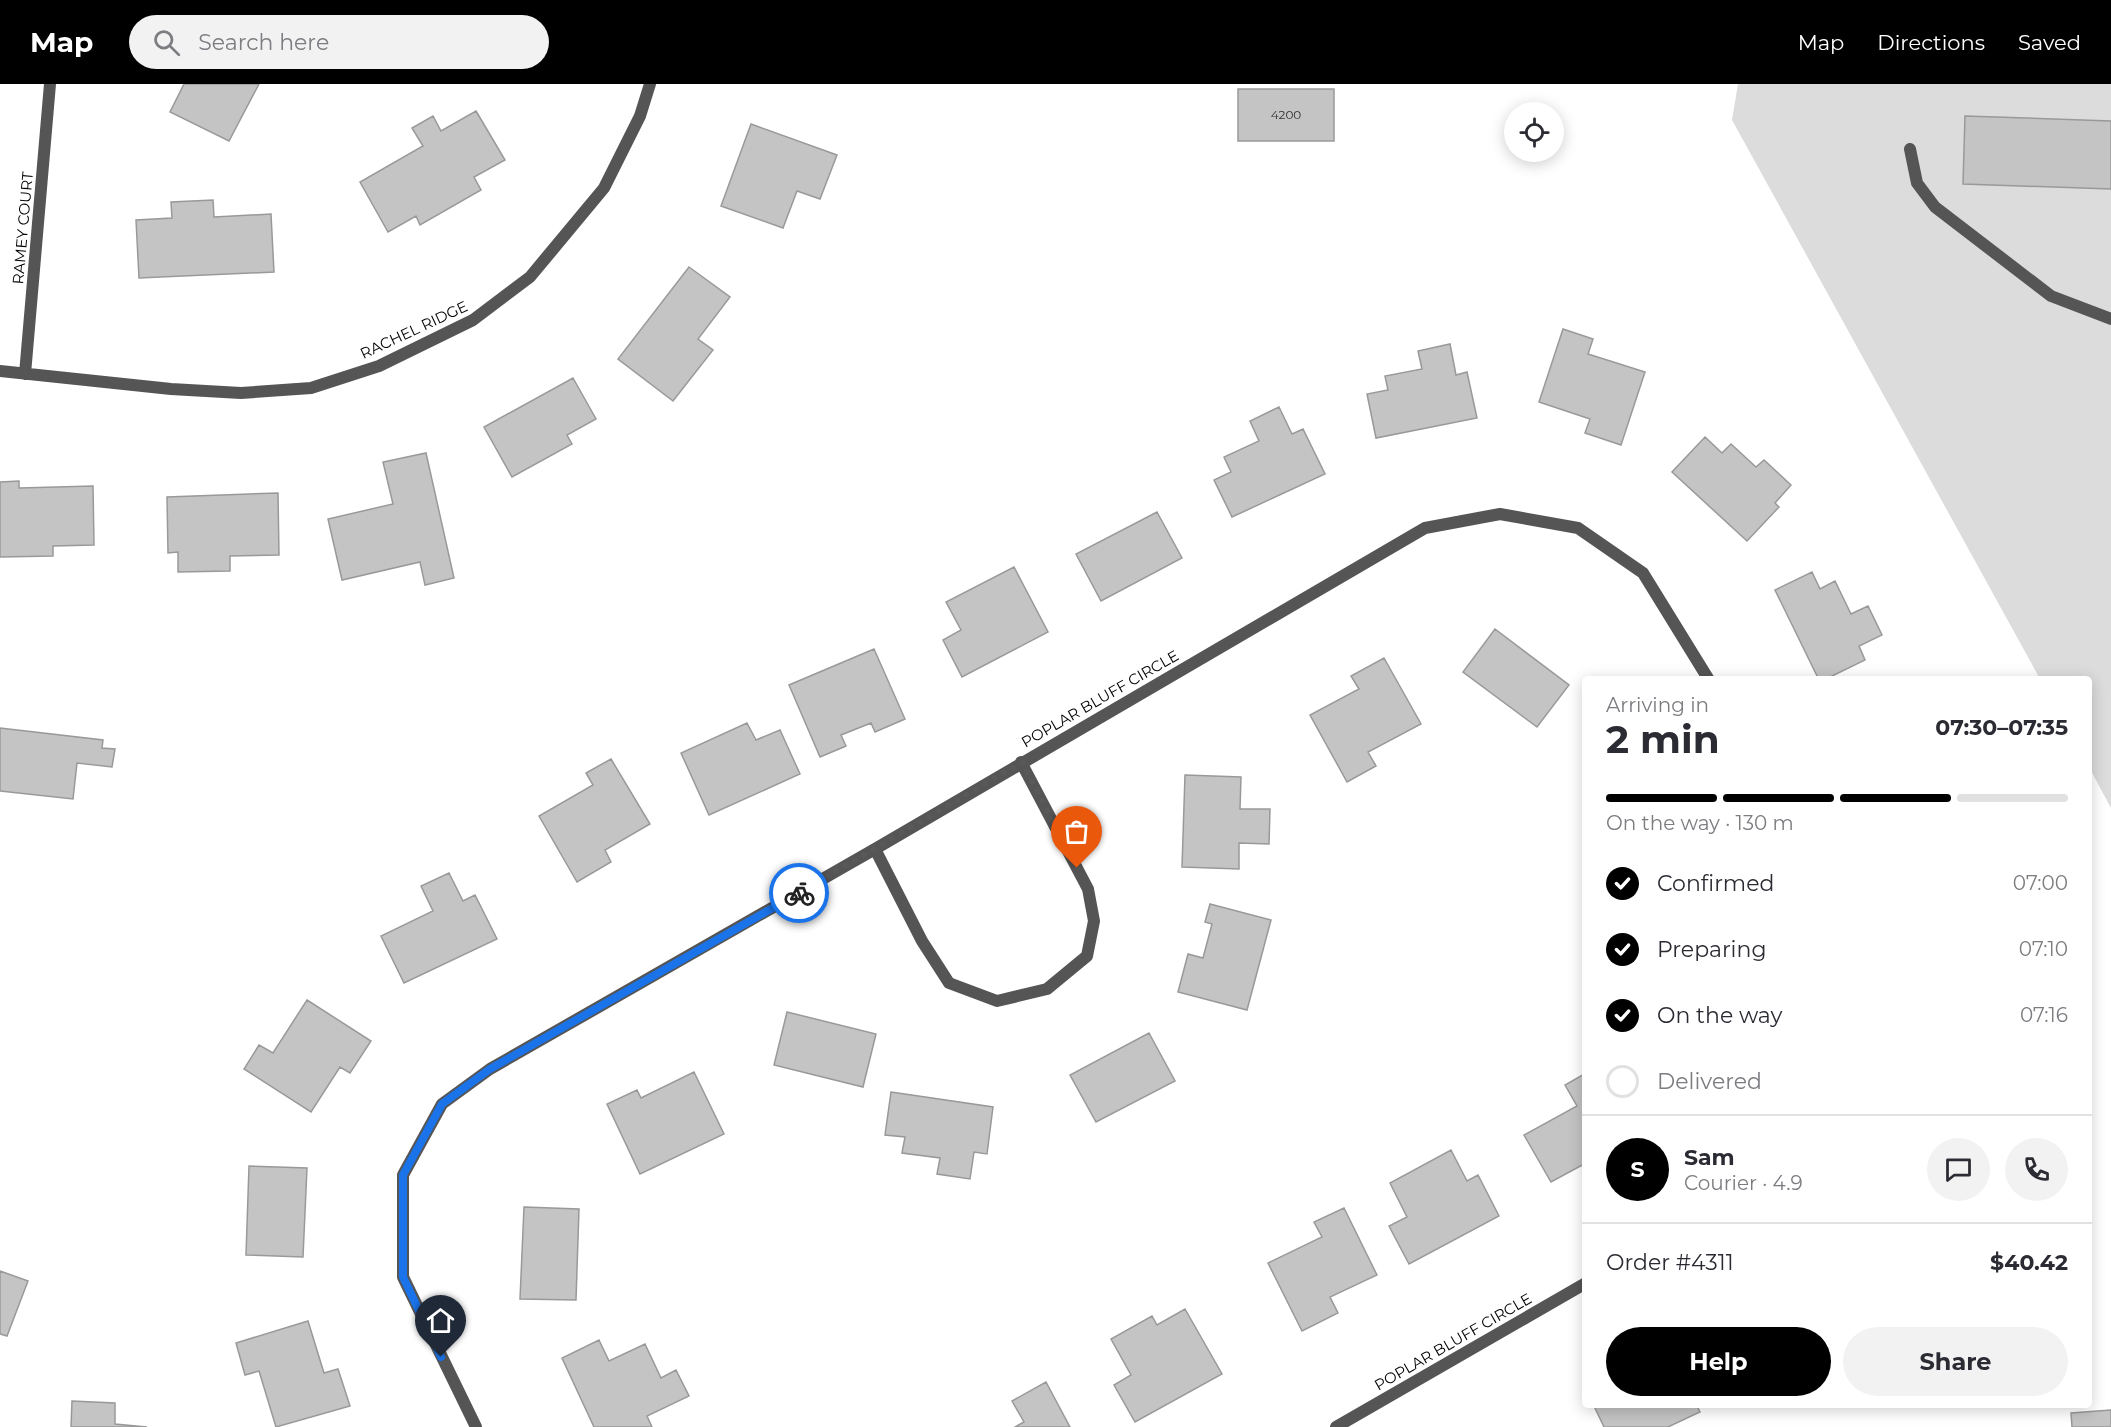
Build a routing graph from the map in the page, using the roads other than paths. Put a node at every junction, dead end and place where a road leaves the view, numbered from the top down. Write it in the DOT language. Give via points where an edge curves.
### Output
graph roads {
  1 [pos="50,84"];
  2 [pos="650,84"];
  3 [pos="1910,149"];
  4 [pos="2111,319"];
  5 [pos="0,371"];
  6 [pos="26,374"];
  7 [pos="1707,676"];
  8 [pos="1022,762"];
  9 [pos="875,849"];
  10 [pos="1582,1285"];
  11 [pos="476,1427"];
  12 [pos="1336,1427"];
  1 -- 6 [label="street, RAMEY COURT"];
  2 -- 6 [label="street, RACHEL RIDGE" via="640,116 604,188 530,277 473,320 379,366 311,388 241,393"];
  3 -- 4 [label="street" via="1917,183 1935,207 2051,296"];
  5 -- 6 [label="street, RACHEL RIDGE"];
  7 -- 8 [label="street, POPLAR BLUFF CIRCLE" via="1643,573 1578,528 1500,514 1425,528"];
  8 -- 9 [label="street, POPLAR BLUFF CIRCLE"];
  8 -- 9 [label="street" via="1088,889 1094,921 1087,956 1047,989 997,1001 949,983 922,941"];
  9 -- 11 [label="street, POPLAR BLUFF CIRCLE" via="490,1069 442,1104 403,1175 403,1277"];
  10 -- 12 [label="street, POPLAR BLUFF CIRCLE"];
}
